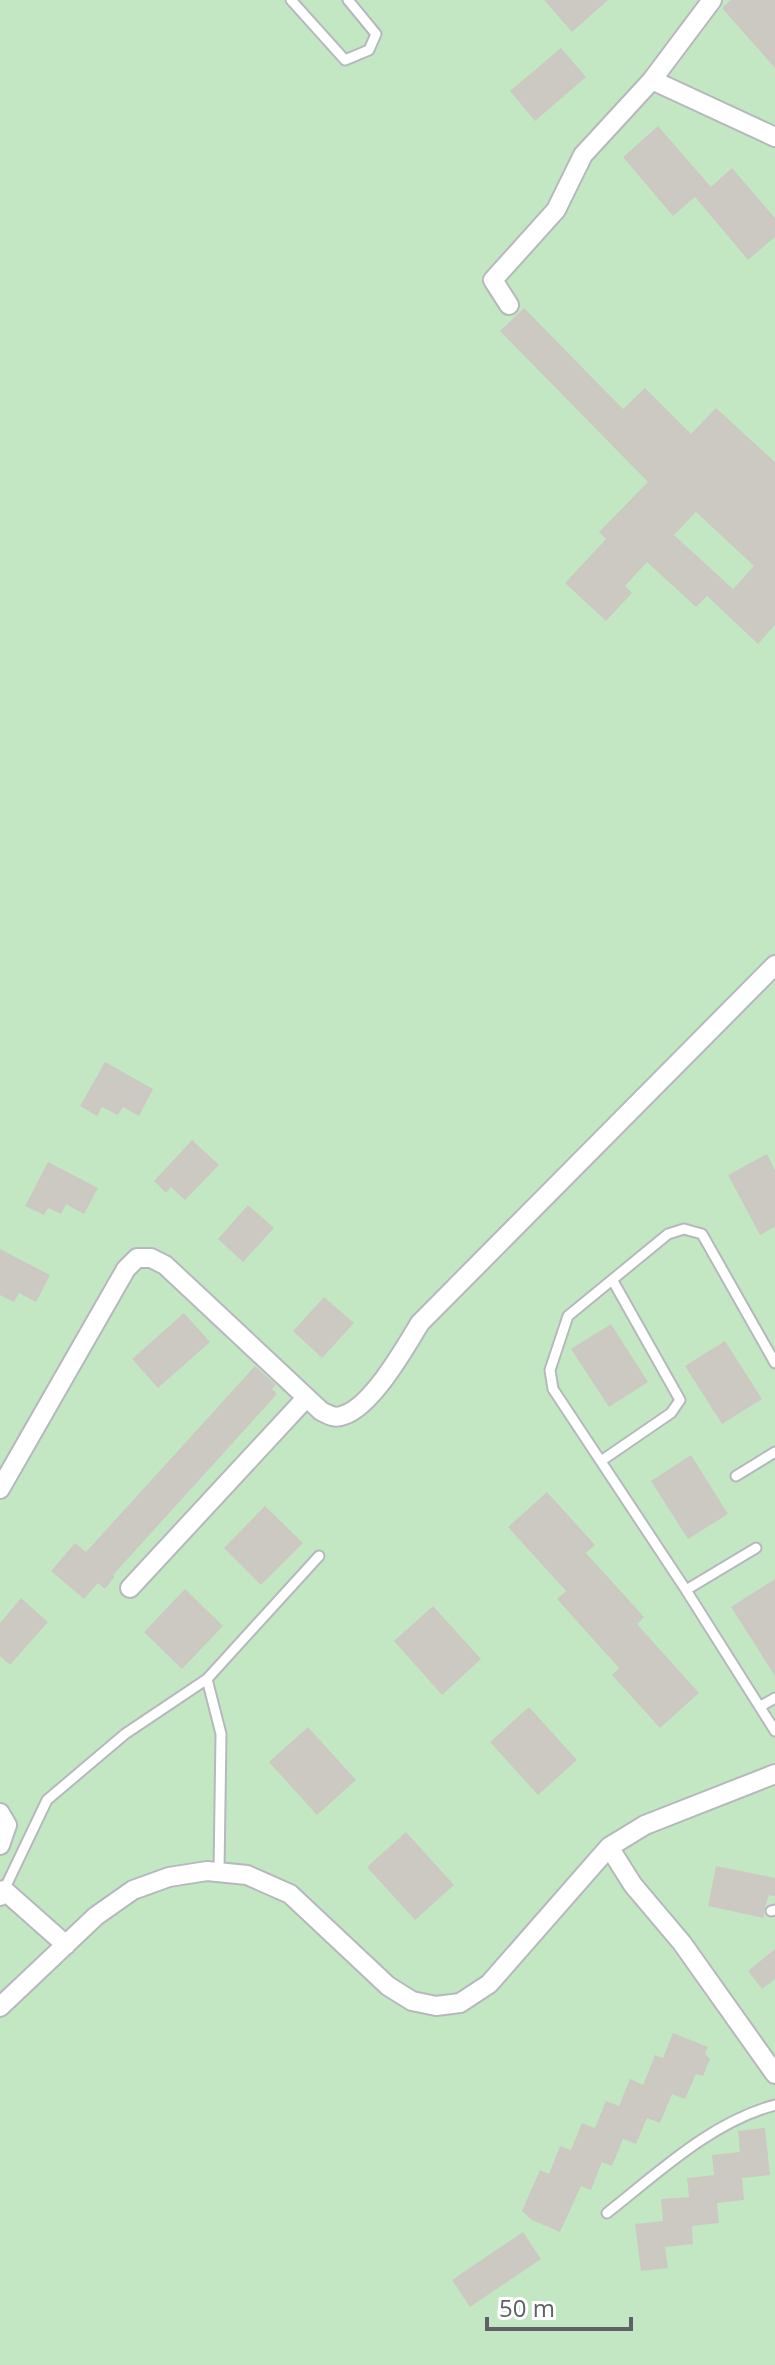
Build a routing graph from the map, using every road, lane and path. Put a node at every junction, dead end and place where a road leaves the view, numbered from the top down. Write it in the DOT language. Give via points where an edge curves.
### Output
graph roads {
  1 [pos="291,0"];
  2 [pos="348,0"];
  3 [pos="712,0"];
  4 [pos="652,80"];
  5 [pos="775,137"];
  6 [pos="509,305"];
  7 [pos="775,965"];
  8 [pos="613,1281"];
  9 [pos="775,1363"];
  10 [pos="306,1398"];
  11 [pos="775,1452"];
  12 [pos="601,1461"];
  13 [pos="736,1476"];
  14 [pos="0,1489"];
  15 [pos="756,1548"];
  16 [pos="319,1556"];
  17 [pos="130,1588"];
  18 [pos="686,1590"];
  19 [pos="207,1679"];
  20 [pos="775,1698"];
  21 [pos="761,1706"];
  22 [pos="775,1731"];
  23 [pos="775,1774"];
  24 [pos="0,1813"];
  25 [pos="0,1845"];
  26 [pos="609,1847"];
  27 [pos="219,1872"];
  28 [pos="1,1891"];
  29 [pos="66,1945"];
  30 [pos="0,2007"];
  31 [pos="775,2074"];
  32 [pos="775,2105"];
  33 [pos="607,2213"];
  1 -- 2 [label="lane" via="345,60 369,50 376,34"];
  3 -- 4 [label="street"];
  4 -- 5 [label="street"];
  4 -- 6 [label="street" via="583,155 556,210 493,280"];
  7 -- 10 [label="street" via="420,1323 379,1386 348,1415 334,1418"];
  8 -- 9 [label="lane" via="668,1234 684,1229 702,1234"];
  8 -- 12 [label="lane" via="568,1316 550,1370 553,1389"];
  8 -- 12 [label="lane" via="680,1400 671,1413"];
  10 -- 14 [label="street" via="165,1265 137,1258"];
  10 -- 17 [label="street"];
  11 -- 13 [label="lane"];
  12 -- 18 [label="lane"];
  15 -- 18 [label="lane"];
  16 -- 19 [label="lane"];
  18 -- 21 [label="lane"];
  19 -- 27 [label="lane" via="221,1734"];
  19 -- 28 [label="lane" via="125,1734 47,1800"];
  20 -- 21 [label="lane"];
  21 -- 22 [label="lane"];
  23 -- 26 [label="street" via="645,1825"];
  24 -- 25 [label="street" via="7,1825"];
  26 -- 27 [label="street" via="489,1984 460,2003 436,2006 412,2001 388,1986 290,1894 247,1875"];
  26 -- 31 [label="street"];
  27 -- 29 [label="street" via="169,1877 133,1890"];
  28 -- 29 [label="street"];
  29 -- 30 [label="street"];
  32 -- 33 [label="lane" via="736,2120 691,2147"];
}
